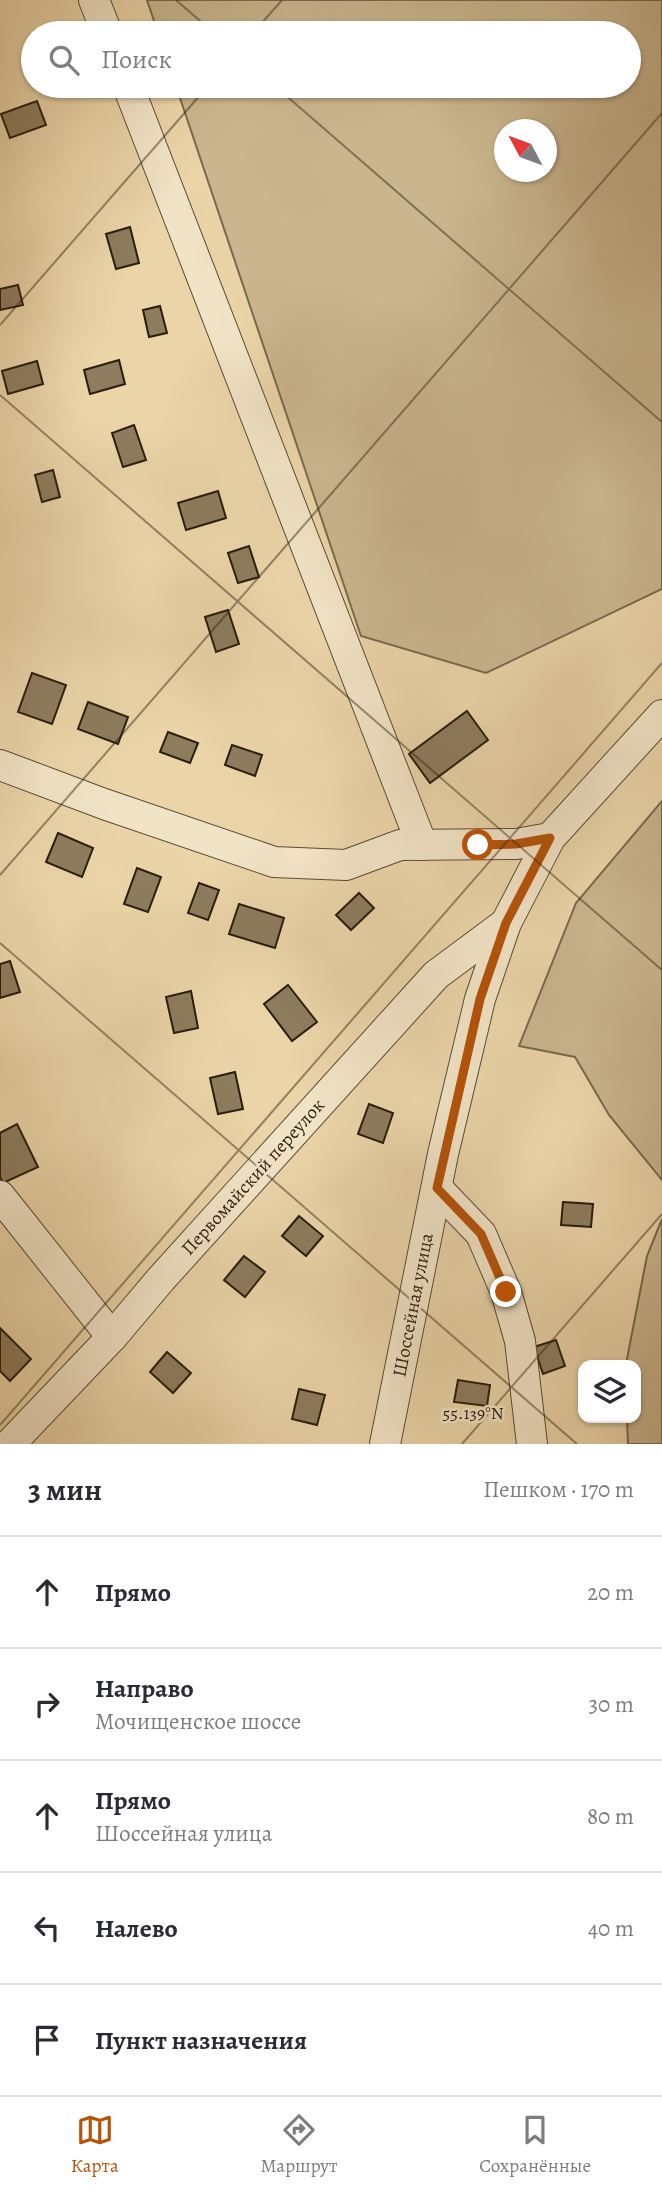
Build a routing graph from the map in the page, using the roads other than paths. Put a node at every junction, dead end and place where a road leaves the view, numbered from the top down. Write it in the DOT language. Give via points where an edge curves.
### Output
graph roads {
  1 [pos="94,0"];
  2 [pos="102,21"];
  3 [pos="133,98"];
  4 [pos="662,715"];
  5 [pos="0,765"];
  6 [pos="550,838"];
  7 [pos="422,845"];
  8 [pos="506,923"];
  9 [pos="437,1188"];
  10 [pos="0,1196"];
  11 [pos="112,1337"];
  12 [pos="10,1444"];
  13 [pos="385,1444"];
  14 [pos="532,1444"];
  1 -- 2 [label="street"];
  3 -- 7 [label="street"];
  4 -- 6 [label="street, Шоссейная улица"];
  5 -- 7 [label="street" via="274,862 346,865 400,845"];
  6 -- 7 [label="street" via="516,844"];
  6 -- 8 [label="street, Шоссейная улица"];
  8 -- 9 [label="street, Шоссейная улица" via="480,999"];
  8 -- 11 [label="street, Первомайский переулок" via="436,975"];
  9 -- 13 [label="street, Шоссейная улица"];
  9 -- 14 [label="street" via="481,1234 506,1292 520,1341"];
  10 -- 11 [label="street"];
  11 -- 12 [label="street, Первомайский переулок"];
}
